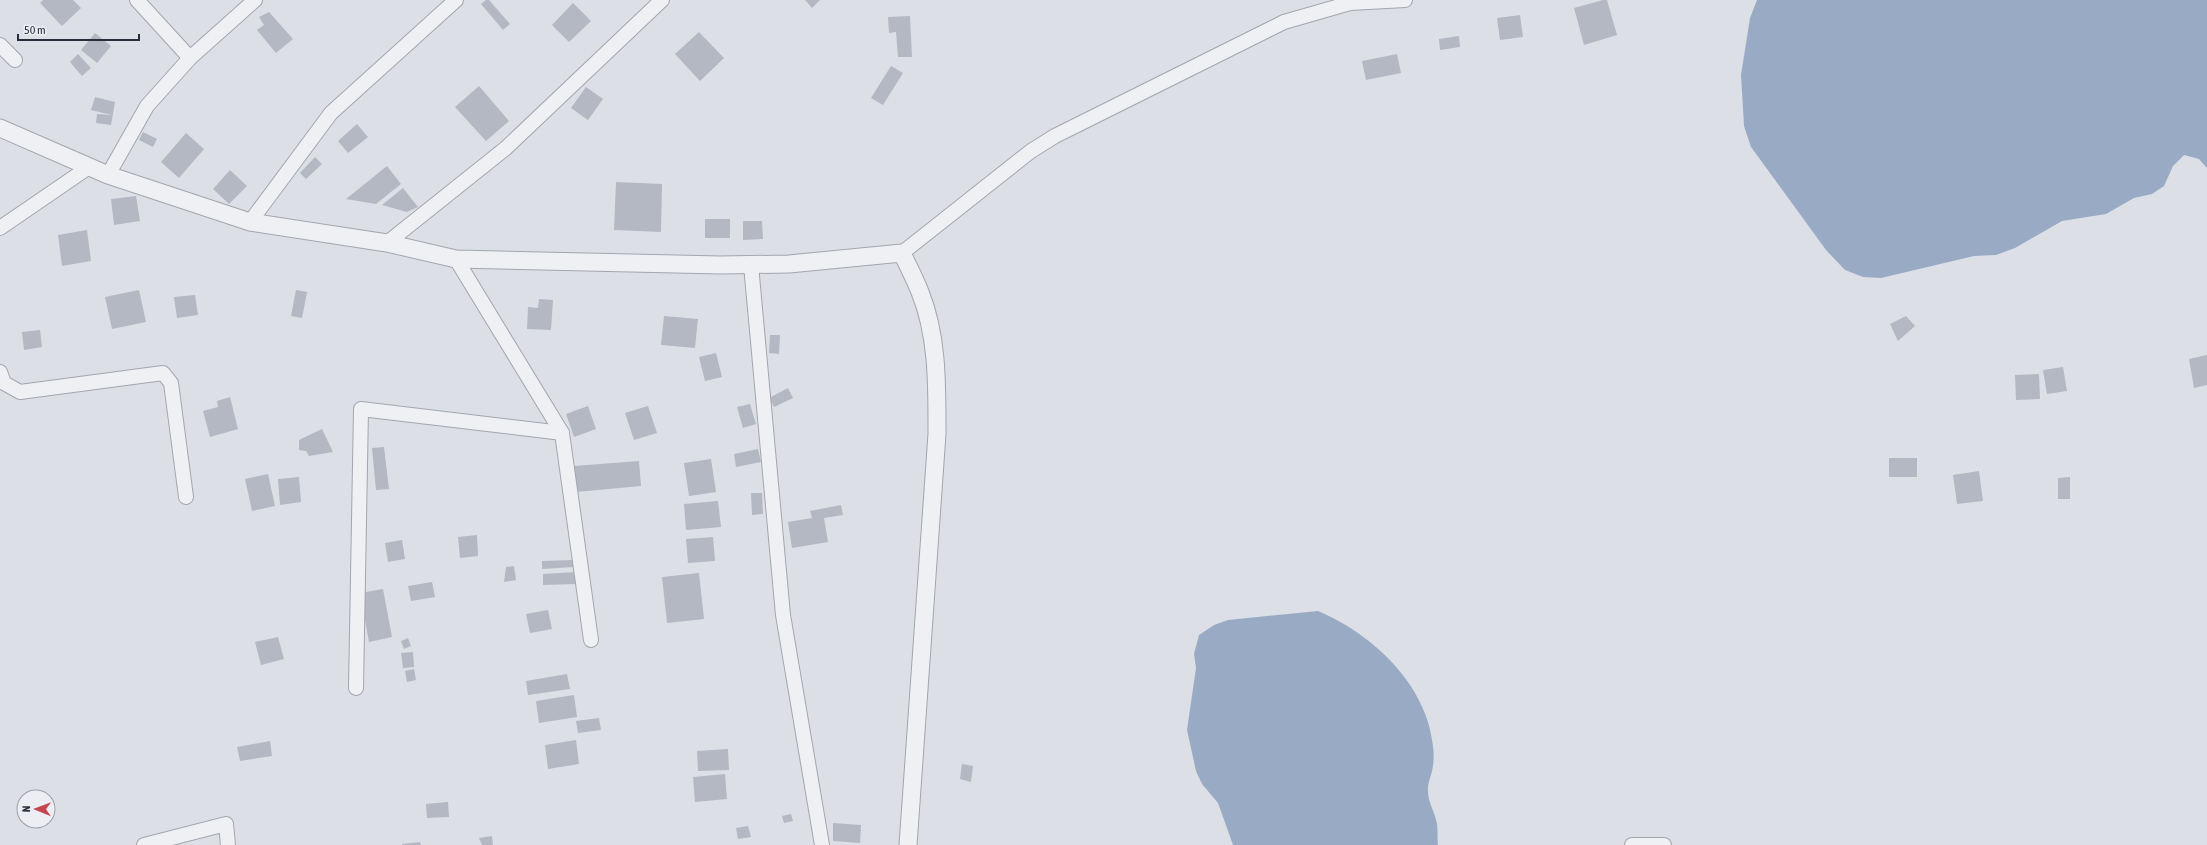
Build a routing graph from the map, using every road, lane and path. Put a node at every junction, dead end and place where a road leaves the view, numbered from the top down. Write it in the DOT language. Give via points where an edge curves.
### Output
graph roads {
  1 [pos="137,0"];
  2 [pos="255,0"];
  3 [pos="456,0"];
  4 [pos="662,0"];
  5 [pos="1405,0"];
  6 [pos="0,45"];
  7 [pos="190,58"];
  8 [pos="15,60"];
  9 [pos="0,128"];
  10 [pos="89,167"];
  11 [pos="108,175"];
  12 [pos="250,222"];
  13 [pos="0,228"];
  14 [pos="387,243"];
  15 [pos="902,253"];
  16 [pos="456,259"];
  17 [pos="751,265"];
  18 [pos="0,372"];
  19 [pos="562,433"];
  20 [pos="186,497"];
  21 [pos="591,640"];
  22 [pos="356,688"];
  23 [pos="144,845"];
  24 [pos="228,845"];
  25 [pos="822,845"];
  26 [pos="908,845"];
  27 [pos="1632,845"];
  28 [pos="1664,845"];
  1 -- 7 [label="street"];
  2 -- 7 [label="street"];
  3 -- 12 [label="street" via="331,113"];
  4 -- 14 [label="street" via="506,148"];
  5 -- 15 [label="street" via="1350,3 1284,22 1055,136 1031,151"];
  6 -- 8 [label="street"];
  7 -- 11 [label="street" via="147,106"];
  9 -- 10 [label="street"];
  10 -- 11 [label="street"];
  10 -- 13 [label="street"];
  11 -- 12 [label="street"];
  12 -- 14 [label="street"];
  14 -- 16 [label="street"];
  15 -- 17 [label="street" via="789,264"];
  15 -- 26 [label="street" via="921,292 931,328 937,398 937,434"];
  16 -- 17 [label="street"];
  16 -- 19 [label="street"];
  17 -- 25 [label="street" via="783,615"];
  18 -- 20 [label="street" via="4,383 20,392 163,373 171,383"];
  19 -- 21 [label="street"];
  19 -- 22 [label="street" via="361,408"];
  23 -- 24 [label="street" via="226,824"];
  27 -- 28 [label="street"];
}
